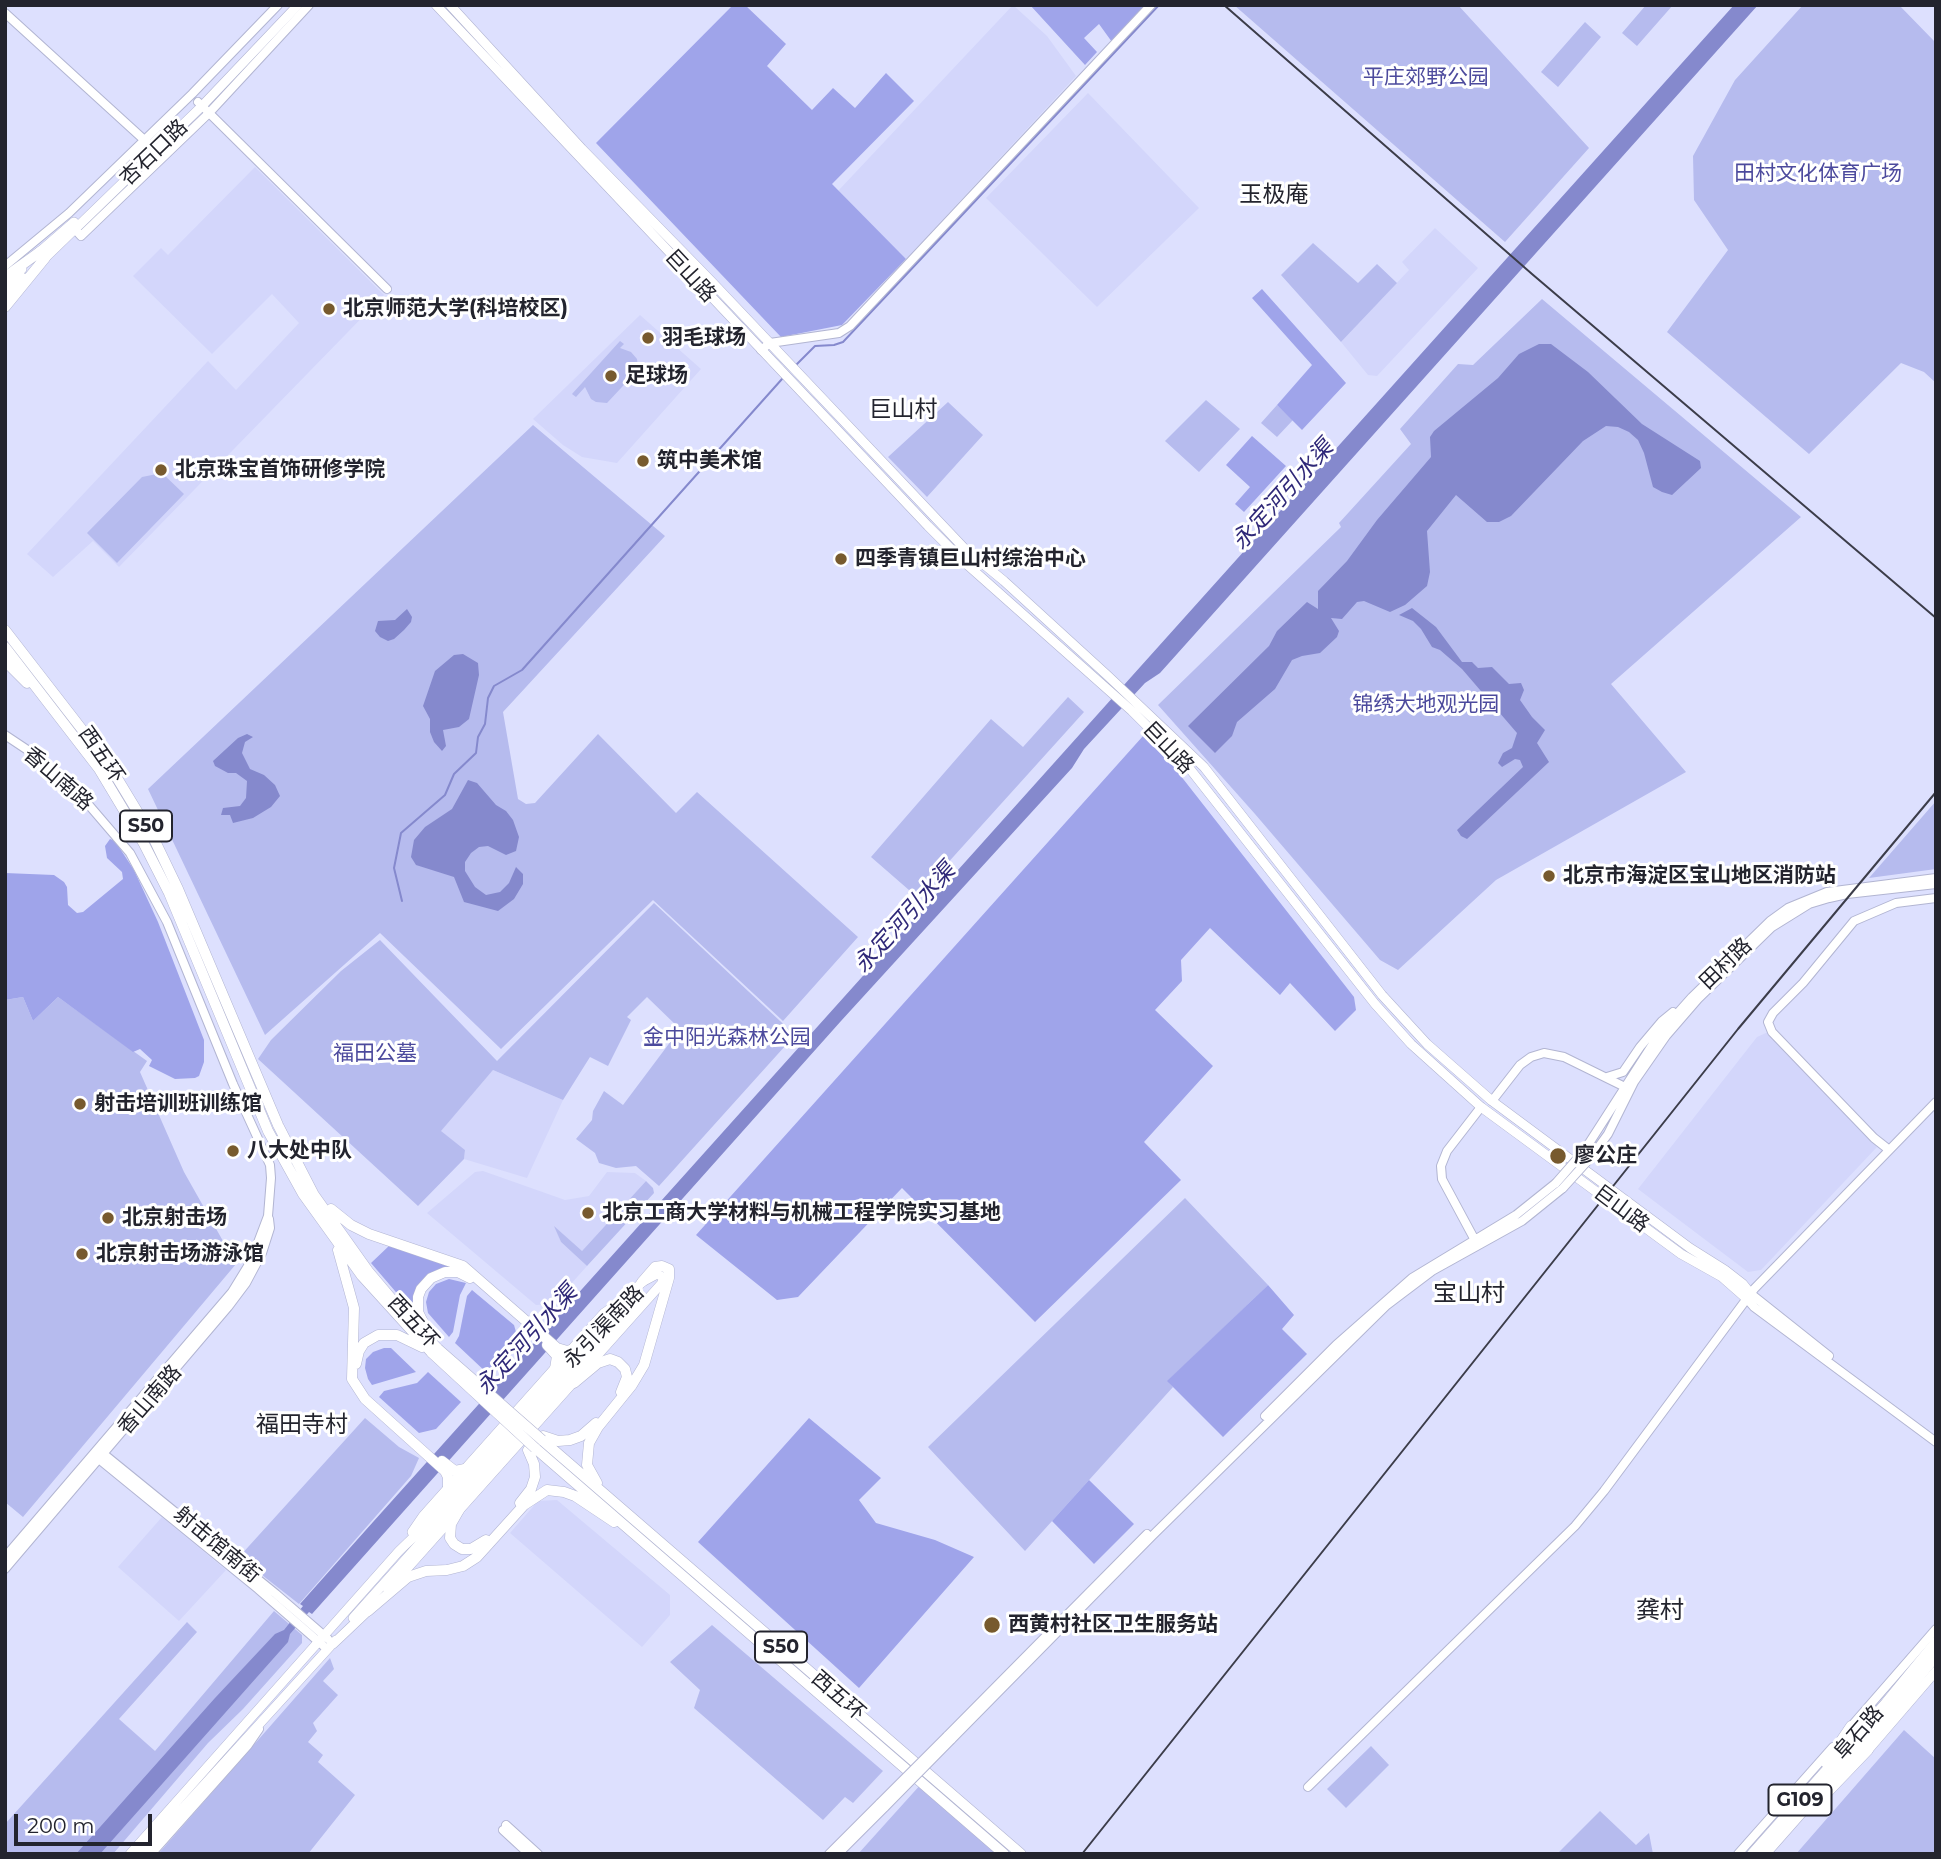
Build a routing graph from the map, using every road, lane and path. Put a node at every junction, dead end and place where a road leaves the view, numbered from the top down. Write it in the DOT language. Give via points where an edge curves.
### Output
graph roads {
  1 [pos="278,5"];
  2 [pos="290,5"];
  3 [pos="298,5"];
  4 [pos="309,5"];
  5 [pos="436,5"];
  6 [pos="450,5"];
  7 [pos="1151,5"];
  8 [pos="5,13"];
  9 [pos="203,107"];
  10 [pos="149,144"];
  11 [pos="73,224"];
  12 [pos="43,254"];
  13 [pos="5,266"];
  14 [pos="5,277"];
  15 [pos="5,285"];
  16 [pos="387,289"];
  17 [pos="5,297"];
  18 [pos="5,307"];
  19 [pos="771,344"];
  20 [pos="761,350"];
  21 [pos="5,630"];
  22 [pos="5,647"];
  23 [pos="5,661"];
  24 [pos="1114,689"];
  25 [pos="1136,708"];
  26 [pos="58,715"];
  27 [pos="5,735"];
  28 [pos="5,741"];
  29 [pos="108,826"];
  30 [pos="1936,878"];
  31 [pos="1936,884"];
  32 [pos="1936,898"];
  33 [pos="1692,997"];
  34 [pos="1605,1077"];
  35 [pos="1628,1088"];
  36 [pos="1492,1101"];
  37 [pos="1936,1102"];
  38 [pos="1481,1107"];
  39 [pos="1888,1149"];
  40 [pos="314,1195"];
  41 [pos="1477,1244"];
  42 [pos="358,1269"];
  43 [pos="642,1282"];
  44 [pos="629,1296"];
  45 [pos="1749,1296"];
  46 [pos="535,1331"];
  47 [pos="574,1349"];
  48 [pos="435,1351"];
  49 [pos="560,1353"];
  50 [pos="555,1369"];
  51 [pos="574,1383"];
  52 [pos="1936,1436"];
  53 [pos="1936,1442"];
  54 [pos="537,1443"];
  55 [pos="427,1452"];
  56 [pos="98,1454"];
  57 [pos="454,1476"];
  58 [pos="459,1510"];
  59 [pos="642,1533"];
  60 [pos="399,1551"];
  61 [pos="5,1557"];
  62 [pos="5,1569"];
  63 [pos="368,1611"];
  64 [pos="1936,1629"];
  65 [pos="1936,1642"];
  66 [pos="326,1643"];
  67 [pos="1936,1656"];
  68 [pos="1936,1671"];
  69 [pos="273,1708"];
  70 [pos="1851,1726"];
  71 [pos="1852,1749"];
  72 [pos="1868,1750"];
  73 [pos="1308,1787"];
  74 [pos="1805,1794"];
  75 [pos="883,1805"];
  76 [pos="1792,1823"];
  77 [pos="130,1854"];
  78 [pos="141,1854"];
  79 [pos="151,1854"];
  80 [pos="529,1854"];
  81 [pos="538,1854"];
  82 [pos="829,1854"];
  83 [pos="838,1854"];
  84 [pos="1004,1854"];
  85 [pos="1021,1854"];
  86 [pos="1738,1854"];
  87 [pos="1752,1854"];
  88 [pos="1765,1854"];
  1 -- 10 [label="main road, 杏石口路"];
  2 -- 9 [label="main road, 杏石口路"];
  3 -- 9 [label="main road, 杏石口路"];
  4 -- 9 [label="main road, 杏石口路"];
  5 -- 20 [label="main road, 巨山路"];
  6 -- 19 [label="main road, 巨山路"];
  7 -- 19 [label="main road" via="850,326 839,333"];
  8 -- 10 [label="main road"];
  9 -- 10 [label="main road, 杏石口路"];
  9 -- 11 [label="main road, 杏石口路"];
  9 -- 16 [label="main road"];
  10 -- 11 [label="main road, 杏石口路"];
  11 -- 12 [label="main road, 杏石口路"];
  11 -- 13 [label="main road"];
  12 -- 14 [label="highway"];
  12 -- 15 [label="main road, 杏石口路"];
  12 -- 17 [label="main road, 杏石口路"];
  12 -- 18 [label="highway"];
  19 -- 20 [label="main road"];
  19 -- 24 [label="main road, 巨山路" via="964,548"];
  20 -- 24 [label="main road, 巨山路" via="963,561"];
  21 -- 40 [label="highway, 西五环 / S50" via="108,763 148,828 250,1064"];
  22 -- 26 [label="highway, 西五环 / S50"];
  23 -- 26 [label="highway"];
  24 -- 25 [label="main road, 巨山路"];
  25 -- 36 [label="main road, 巨山路" via="1204,767 1401,1016"];
  25 -- 38 [label="main road, 巨山路" via="1190,769 1386,1017"];
  26 -- 42 [label="highway, 西五环 / S50" via="99,769 144,844 274,1141 303,1194"];
  27 -- 29 [label="main road, 香山南路" via="60,775"];
  28 -- 29 [label="main road, 香山南路" via="35,759"];
  29 -- 56 [label="main road, 香山南路" via="130,853 158,902 270,1165 271,1195 251,1261 223,1303"];
  30 -- 33 [label="main road, 田村路" via="1845,888 1788,908"];
  31 -- 35 [label="main road, 田村路" via="1847,894 1790,914 1698,999"];
  32 -- 39 [label="main road" via="1896,903 1854,920 1769,1022 1772,1032"];
  33 -- 34 [label="main road" via="1662,1021 1623,1072"];
  33 -- 35 [label="main road, 田村路" via="1660,1033"];
  34 -- 35 [label="main road"];
  34 -- 36 [label="main road" via="1555,1054 1538,1055 1520,1065"];
  35 -- 41 [label="main road, 田村路, bridge" via="1588,1154 1559,1185"];
  36 -- 45 [label="main road, 巨山路" via="1725,1270 1743,1284"];
  37 -- 39 [label="main road"];
  38 -- 41 [label="main road" via="1441,1166 1442,1179"];
  38 -- 45 [label="main road, 巨山路" via="1681,1254"];
  39 -- 45 [label="main road"];
  40 -- 42 [label="highway, 西五环 / S50"];
  40 -- 46 [label="highway" via="351,1225 463,1266"];
  41 -- 75 [label="main road, 田村路, bridge" via="1412,1278 1345,1337 1086,1593"];
  42 -- 48 [label="highway, 西五环 / S50"];
  42 -- 55 [label="highway" via="352,1294 352,1379 365,1399"];
  43 -- 44 [label="main road, 永引渠南路"];
  43 -- 51 [label="main road" via="657,1274 663,1277"];
  43 -- 59 [label="highway" via="655,1267 669,1269 643,1365 589,1443 587,1465 597,1483"];
  43 -- 66 [label="main road, 永引渠南路" via="652,1285"];
  44 -- 47 [label="main road" via="604,1313"];
  44 -- 60 [label="main road, 永引渠南路"];
  45 -- 52 [label="main road, 巨山路"];
  45 -- 53 [label="main road, 巨山路" via="1754,1307"];
  45 -- 73 [label="main road" via="1575,1526"];
  46 -- 48 [label="highway" via="470,1278 445,1272 426,1282 417,1305"];
  46 -- 49 [label="highway"];
  47 -- 49 [label="highway"];
  47 -- 50 [label="main road"];
  48 -- 54 [label="highway, 西五环 / S50, bridge" via="515,1430"];
  48 -- 54 [label="highway, 西五环 / S50, bridge" via="528,1428"];
  48 -- 55 [label="highway" via="397,1335 378,1335 359,1350 356,1368 364,1390"];
  49 -- 50 [label="highway"];
  50 -- 57 [label="main road"];
  51 -- 54 [label="highway" via="610,1359 625,1369 627,1377 618,1397 581,1436"];
  51 -- 58 [label="main road"];
  54 -- 58 [label="highway" via="531,1489 482,1544 471,1549 454,1544 450,1524"];
  54 -- 59 [label="highway, 西五环 / S50"];
  55 -- 57 [label="highway"];
  56 -- 61 [label="main road, 香山南路"];
  56 -- 62 [label="main road, 香山南路"];
  56 -- 66 [label="main road, 射击馆南街"];
  57 -- 60 [label="main road"];
  58 -- 63 [label="main road"];
  59 -- 63 [label="highway" via="575,1496 547,1490 524,1505 477,1557 463,1566 408,1577"];
  59 -- 84 [label="highway, 西五环 / S50"];
  59 -- 85 [label="highway, 西五环 / S50"];
  60 -- 66 [label="main road, 永引渠南路"];
  63 -- 66 [label="main road"];
  64 -- 70 [label="main road"];
  65 -- 71 [label="highway, 阜石路 / G109"];
  66 -- 69 [label="main road, 永引渠南路"];
  66 -- 77 [label="main road, 永引渠南路"];
  67 -- 71 [label="highway, 阜石路 / G109"];
  68 -- 72 [label="main road"];
  69 -- 78 [label="main road, 永引渠南路"];
  69 -- 79 [label="main road" via="248,1745"];
  70 -- 74 [label="highway"];
  70 -- 86 [label="main road"];
  71 -- 74 [label="highway, 阜石路 / G109"];
  71 -- 76 [label="highway, 阜石路 / G109"];
  72 -- 76 [label="highway"];
  74 -- 87 [label="highway, 阜石路 / G109"];
  75 -- 82 [label="main road"];
  75 -- 83 [label="main road"];
  76 -- 88 [label="highway, 阜石路 / G109"];
  80 -- 81 [label="main road" via="504,1828"];
}
